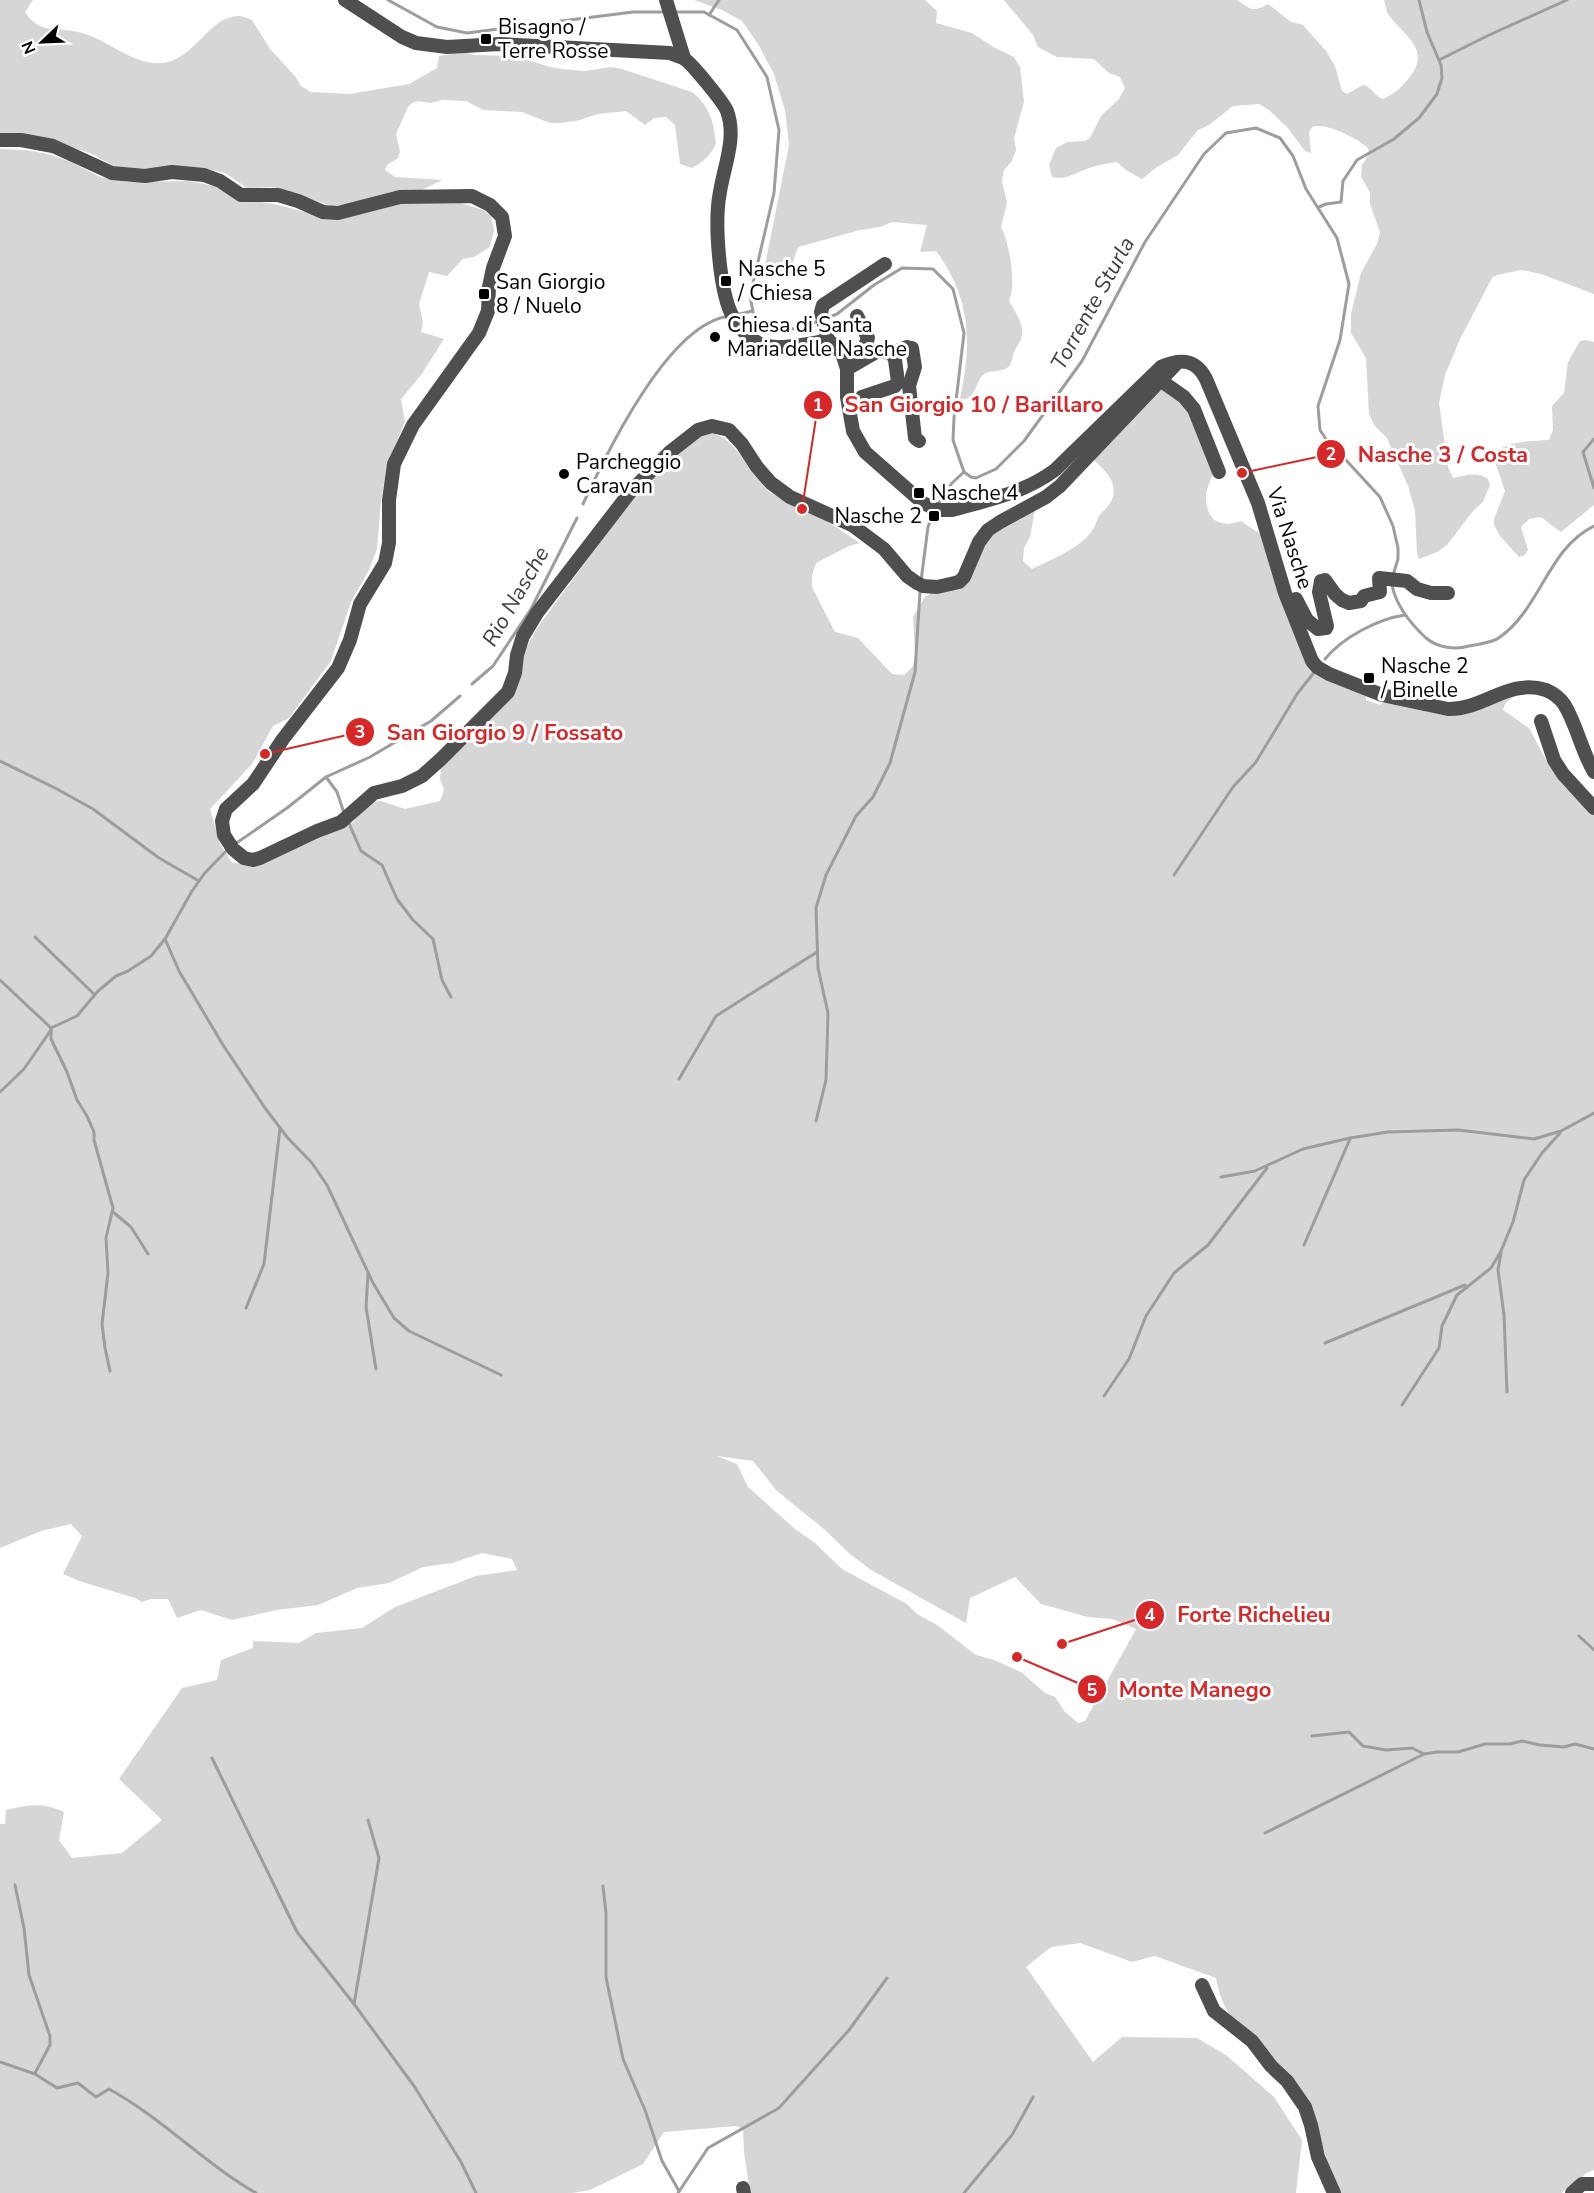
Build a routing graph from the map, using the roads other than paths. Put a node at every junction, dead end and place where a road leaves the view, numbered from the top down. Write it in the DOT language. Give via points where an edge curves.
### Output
graph roads {
  1 [pos="345,0"];
  2 [pos="667,0"];
  3 [pos="684,58"];
  4 [pos="0,140"];
  5 [pos="885,264"];
  6 [pos="857,316"];
  7 [pos="828,337"];
  8 [pos="892,354"];
  9 [pos="1178,362"];
  10 [pos="851,366"];
  11 [pos="1160,380"];
  12 [pos="862,397"];
  13 [pos="919,441"];
  14 [pos="1220,472"];
  15 [pos="1285,593"];
  16 [pos="1448,593"];
  17 [pos="1541,722"];
  18 [pos="1594,772"];
  19 [pos="1594,808"];
  20 [pos="1202,1985"];
  21 [pos="1594,2184"];
  22 [pos="1334,2193"];
  23 [pos="1572,2193"];
  1 -- 3 [label="street" via="416,43 670,53"];
  2 -- 3 [label="street"];
  3 -- 7 [label="street" via="727,111 729,153 719,194 718,237 724,293 731,314 744,332 761,344 794,347"];
  4 -- 11 [label="street" via="52,146 112,173 204,175 240,195 278,195 322,212 338,213 400,197 472,196 502,217 505,236 493,268 488,311 479,333 413,425 394,464 385,563 360,604 338,668 253,784 226,808 222,828 229,844 244,858 253,860 346,817 374,794 422,776 508,692 517,655 537,613 631,490 698,430 712,426 729,430 771,483 790,497 852,525 922,586 946,586 964,577 988,530 1060,486"];
  5 -- 7 [label="street" via="823,305 821,312"];
  6 -- 10 [label="street" via="867,338"];
  7 -- 10 [label="street"];
  8 -- 10 [label="street" via="878,351"];
  8 -- 12 [label="street" via="898,382"];
  8 -- 13 [label="street" via="912,348 915,367 909,386 915,438"];
  9 -- 10 [label="street" via="1153,373 1055,470 1036,483 944,511 928,506 866,452 857,438 847,397"];
  9 -- 11 [label="street"];
  9 -- 15 [label="street, Via Nasche" via="1198,366 1206,379 1258,503"];
  11 -- 14 [label="street" via="1194,409"];
  15 -- 16 [label="street" via="1294,593 1302,614 1318,629 1327,626 1319,592 1321,581 1327,581 1335,594 1349,603 1380,592 1379,578 1407,581 1431,593"];
  15 -- 18 [label="street, Via Nasche" via="1317,668 1389,697 1448,709 1459,710 1521,687 1549,692 1562,701 1571,716"];
  17 -- 19 [label="street" via="1554,760"];
  20 -- 22 [label="street" via="1214,2011 1252,2041 1305,2107 1318,2157"];
  21 -- 23 [label="street" via="1582,2184"];
}
